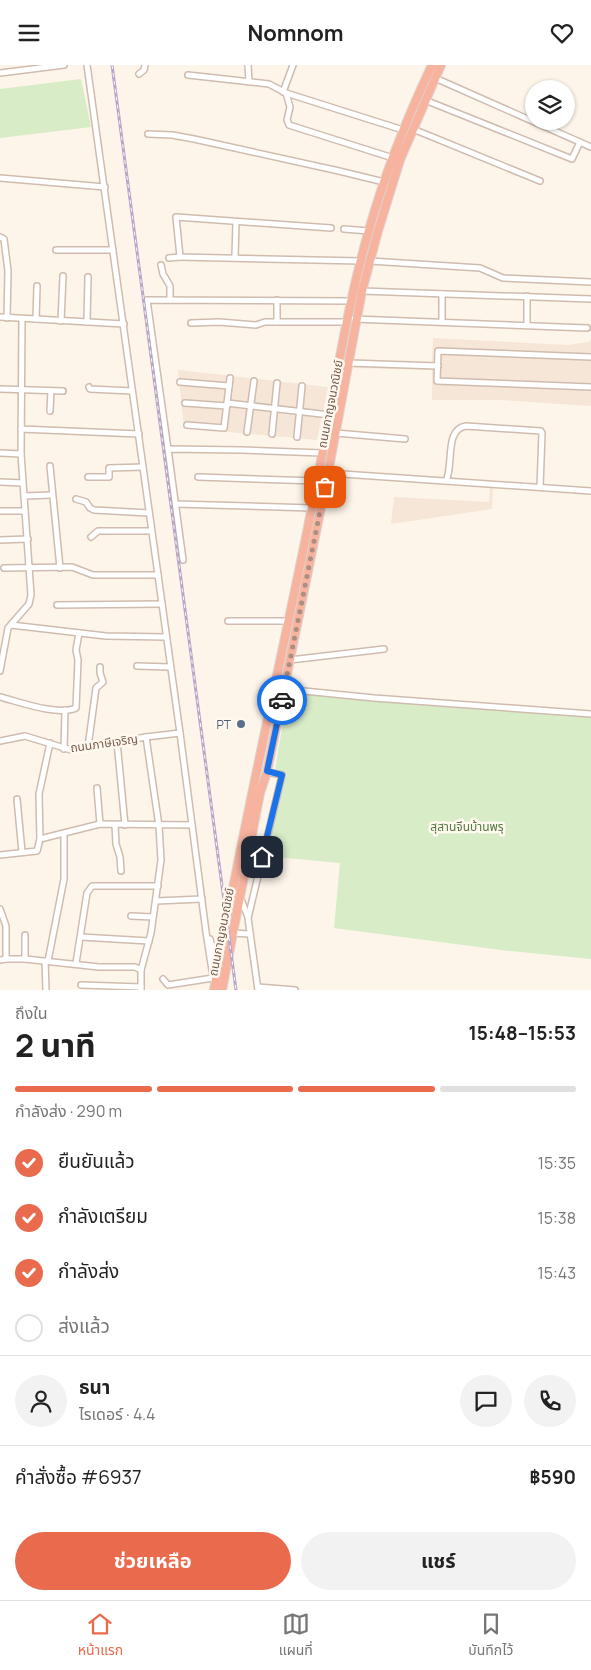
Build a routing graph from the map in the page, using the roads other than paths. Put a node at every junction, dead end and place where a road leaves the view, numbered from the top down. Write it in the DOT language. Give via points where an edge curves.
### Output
graph roads {
  1 [pos="64,65"];
  2 [pos="87,65"];
  3 [pos="145,65"];
  4 [pos="248,65"];
  5 [pos="293,65"];
  6 [pos="432,65"];
  7 [pos="441,65"];
  8 [pos="0,73"];
  9 [pos="139,74"];
  10 [pos="188,75"];
  11 [pos="435,78"];
  12 [pos="249,81"];
  13 [pos="284,92"];
  14 [pos="425,100"];
  15 [pos="413,129"];
  16 [pos="404,130"];
  17 [pos="148,134"];
  18 [pos="580,142"];
  19 [pos="591,147"];
  20 [pos="393,158"];
  21 [pos="0,178"];
  22 [pos="540,181"];
  23 [pos="384,182"];
  24 [pos="105,187"];
  25 [pos="236,222"];
  26 [pos="332,228"];
  27 [pos="344,229"];
  28 [pos="369,231"];
  29 [pos="0,237"];
  30 [pos="56,250"];
  31 [pos="114,250"];
  32 [pos="169,257"];
  33 [pos="180,257"];
  34 [pos="235,257"];
  35 [pos="366,261"];
  36 [pos="161,265"];
  37 [pos="63,276"];
  38 [pos="88,277"];
  39 [pos="591,282"];
  40 [pos="37,286"];
  41 [pos="362,291"];
  42 [pos="442,294"];
  43 [pos="527,297"];
  44 [pos="591,299"];
  45 [pos="170,300"];
  46 [pos="277,301"];
  47 [pos="352,301"];
  48 [pos="0,317"];
  49 [pos="8,318"];
  50 [pos="22,319"];
  51 [pos="36,319"];
  52 [pos="351,320"];
  53 [pos="61,321"];
  54 [pos="87,322"];
  55 [pos="277,322"];
  56 [pos="191,323"];
  57 [pos="442,323"];
  58 [pos="124,324"];
  59 [pos="527,325"];
  60 [pos="587,328"];
  61 [pos="591,357"];
  62 [pos="349,363"];
  63 [pos="438,366"];
  64 [pos="230,377"];
  65 [pos="254,381"];
  66 [pos="180,382"];
  67 [pos="277,383"];
  68 [pos="229,386"];
  69 [pos="302,386"];
  70 [pos="89,387"];
  71 [pos="591,387"];
  72 [pos="0,389"];
  73 [pos="21,390"];
  74 [pos="51,391"];
  75 [pos="63,391"];
  76 [pos="132,391"];
  77 [pos="185,403"];
  78 [pos="227,405"];
  79 [pos="250,406"];
  80 [pos="275,409"];
  81 [pos="50,411"];
  82 [pos="300,412"];
  83 [pos="330,415"];
  84 [pos="187,425"];
  85 [pos="21,429"];
  86 [pos="248,432"];
  87 [pos="336,433"];
  88 [pos="139,434"];
  89 [pos="272,434"];
  90 [pos="297,437"];
  91 [pos="405,439"];
  92 [pos="168,449"];
  93 [pos="0,453"];
  94 [pos="322,453"];
  95 [pos="22,454"];
  96 [pos="50,466"];
  97 [pos="143,467"];
  98 [pos="328,473"];
  99 [pos="88,477"];
  100 [pos="198,477"];
  101 [pos="317,481"];
  102 [pos="446,481"];
  103 [pos="0,482"];
  104 [pos="23,483"];
  105 [pos="540,487"];
  106 [pos="591,491"];
  107 [pos="52,495"];
  108 [pos="24,496"];
  109 [pos="76,499"];
  110 [pos="175,504"];
  111 [pos="312,508"];
  112 [pos="0,511"];
  113 [pos="25,511"];
  114 [pos="149,513"];
  115 [pos="151,531"];
  116 [pos="91,537"];
  117 [pos="28,539"];
  118 [pos="0,540"];
  119 [pos="183,560"];
  120 [pos="4,568"];
  121 [pos="30,568"];
  122 [pos="60,568"];
  123 [pos="158,575"];
  124 [pos="162,604"];
  125 [pos="56,605"];
  126 [pos="228,621"];
  127 [pos="288,621"];
  128 [pos="10,627"];
  129 [pos="0,628"];
  130 [pos="79,633"];
  131 [pos="166,637"];
  132 [pos="384,649"];
  133 [pos="290,660"];
  134 [pos="137,666"];
  135 [pos="100,667"];
  136 [pos="170,667"];
  137 [pos="0,671"];
  138 [pos="284,689"];
  139 [pos="0,697"];
  140 [pos="65,710"];
  141 [pos="591,714"];
  142 [pos="180,733"];
  143 [pos="146,737"];
  144 [pos="0,741"];
  145 [pos="117,742"];
  146 [pos="50,743"];
  147 [pos="88,747"];
  148 [pos="64,749"];
  149 [pos="267,771"];
  150 [pos="97,788"];
  151 [pos="17,799"];
  152 [pos="249,805"];
  153 [pos="258,807"];
  154 [pos="100,824"];
  155 [pos="115,825"];
  156 [pos="125,825"];
  157 [pos="192,825"];
  158 [pos="159,826"];
  159 [pos="64,833"];
  160 [pos="40,839"];
  161 [pos="22,852"];
  162 [pos="0,855"];
  163 [pos="121,871"];
  164 [pos="158,887"];
  165 [pos="240,896"];
  166 [pos="202,899"];
  167 [pos="156,901"];
  168 [pos="0,909"];
  169 [pos="131,916"];
  170 [pos="153,917"];
  171 [pos="248,918"];
  172 [pos="206,933"];
  173 [pos="229,933"];
  174 [pos="250,934"];
  175 [pos="26,935"];
  176 [pos="81,937"];
  177 [pos="149,941"];
  178 [pos="3,959"];
  179 [pos="25,959"];
  180 [pos="47,961"];
  181 [pos="76,963"];
  182 [pos="220,963"];
  183 [pos="141,970"];
  184 [pos="162,979"];
  185 [pos="81,985"];
  186 [pos="216,986"];
  187 [pos="141,988"];
  188 [pos="258,989"];
  189 [pos="46,990"];
  190 [pos="295,990"];
  1 -- 8 [label="street"];
  2 -- 24 [label="street"];
  3 -- 9 [label="street"];
  4 -- 12 [label="street"];
  5 -- 13 [label="street"];
  6 -- 16 [label="highway, ถนนกาญจนวณิชย์"];
  7 -- 11 [label="highway, ถนนกาญจนวณิชย์"];
  10 -- 12 [label="street"];
  11 -- 14 [label="highway, ถนนกาญจนวณิชย์"];
  11 -- 18 [label="street"];
  12 -- 13 [label="street" via="269,84"];
  13 -- 16 [label="street"];
  13 -- 20 [label="street" via="290,107 289,125"];
  14 -- 15 [label="highway, ถนนกาญจนวณิชย์"];
  14 -- 18 [label="street" via="572,159"];
  15 -- 22 [label="street"];
  15 -- 35 [label="highway, ถนนกาญจนวณิชย์"];
  16 -- 20 [label="highway, ถนนกาญจนวณิชย์"];
  17 -- 23 [label="street" via="194,139"];
  18 -- 19 [label="street"];
  20 -- 23 [label="highway, ถนนกาญจนวณิชย์"];
  21 -- 24 [label="street"];
  23 -- 28 [label="highway, ถนนกาญจนวณิชย์"];
  24 -- 31 [label="street"];
  25 -- 26 [label="street"];
  25 -- 33 [label="street" via="176,217"];
  25 -- 34 [label="street"];
  27 -- 28 [label="street"];
  28 -- 35 [label="highway, ถนนกาญจนวณิชย์"];
  29 -- 49 [label="street" via="4,239 8,271"];
  30 -- 31 [label="street"];
  31 -- 58 [label="street"];
  32 -- 33 [label="street"];
  33 -- 34 [label="street"];
  34 -- 35 [label="street"];
  35 -- 39 [label="street" via="482,269 502,278"];
  35 -- 41 [label="highway, ถนนกาญจนวณิชย์"];
  35 -- 47 [label="highway, ถนนกาญจนวณิชย์"];
  36 -- 45 [label="street" via="162,274 170,286"];
  37 -- 53 [label="street"];
  38 -- 54 [label="street"];
  40 -- 51 [label="street"];
  41 -- 42 [label="street"];
  41 -- 52 [label="highway, ถนนกาญจนวณิชย์"];
  42 -- 43 [label="street"];
  42 -- 57 [label="street"];
  43 -- 44 [label="street"];
  43 -- 59 [label="street"];
  45 -- 46 [label="street"];
  45 -- 92 [label="street" via="147,300"];
  46 -- 47 [label="street"];
  46 -- 55 [label="street"];
  47 -- 52 [label="highway, ถนนกาญจนวณิชย์"];
  48 -- 49 [label="street"];
  49 -- 50 [label="street"];
  50 -- 51 [label="street"];
  50 -- 73 [label="street"];
  51 -- 53 [label="street"];
  52 -- 55 [label="street"];
  52 -- 57 [label="street"];
  52 -- 62 [label="highway, ถนนกาญจนวณิชย์"];
  52 -- 83 [label="highway, ถนนกาญจนวณิชย์"];
  53 -- 54 [label="street"];
  54 -- 58 [label="street"];
  55 -- 56 [label="street" via="256,325"];
  57 -- 59 [label="street"];
  58 -- 76 [label="street"];
  59 -- 60 [label="street"];
  61 -- 63 [label="street" via="438,351"];
  62 -- 63 [label="street"];
  62 -- 87 [label="highway, ถนนกาญจนวณิชย์"];
  63 -- 71 [label="street" via="437,381"];
  64 -- 68 [label="street"];
  65 -- 79 [label="street"];
  66 -- 68 [label="street"];
  67 -- 80 [label="street"];
  68 -- 78 [label="street"];
  69 -- 82 [label="street"];
  70 -- 76 [label="street" via="97,391"];
  72 -- 73 [label="street"];
  73 -- 74 [label="street"];
  73 -- 85 [label="street"];
  74 -- 75 [label="street"];
  74 -- 81 [label="street"];
  76 -- 88 [label="street"];
  77 -- 78 [label="street"];
  78 -- 79 [label="street"];
  78 -- 84 [label="street" via="224,428"];
  79 -- 80 [label="street"];
  79 -- 86 [label="street"];
  80 -- 82 [label="street"];
  80 -- 89 [label="street"];
  82 -- 83 [label="street"];
  82 -- 90 [label="street"];
  83 -- 94 [label="highway, ถนนกาญจนวณิชย์"];
  85 -- 88 [label="street"];
  85 -- 95 [label="street"];
  87 -- 91 [label="street"];
  87 -- 98 [label="highway, ถนนกาญจนวณิชย์"];
  88 -- 97 [label="street"];
  92 -- 94 [label="street"];
  92 -- 110 [label="street"];
  93 -- 95 [label="street"];
  94 -- 101 [label="highway, ถนนกาญจนวณิชย์"];
  95 -- 104 [label="street"];
  96 -- 107 [label="street"];
  97 -- 99 [label="street" via="109,468 109,477"];
  97 -- 114 [label="street"];
  98 -- 102 [label="street"];
  98 -- 133 [label="highway, ถนนกาญจนวณิชย์"];
  100 -- 101 [label="street"];
  101 -- 111 [label="highway, ถนนกาญจนวณิชย์"];
  102 -- 105 [label="street"];
  102 -- 105 [label="street" via="453,436 466,426 541,431"];
  103 -- 104 [label="street"];
  104 -- 108 [label="street"];
  105 -- 106 [label="street"];
  107 -- 108 [label="street"];
  107 -- 122 [label="street"];
  108 -- 113 [label="street"];
  109 -- 114 [label="street" via="86,502 94,510"];
  110 -- 111 [label="street"];
  110 -- 119 [label="street"];
  111 -- 127 [label="highway, ถนนกาญจนวณิชย์"];
  112 -- 113 [label="street"];
  113 -- 117 [label="street"];
  114 -- 115 [label="street"];
  115 -- 116 [label="street" via="98,531"];
  115 -- 123 [label="street"];
  117 -- 118 [label="street"];
  117 -- 121 [label="street"];
  120 -- 121 [label="street"];
  121 -- 122 [label="street"];
  121 -- 128 [label="street" via="31,599"];
  122 -- 123 [label="street" via="75,568 93,575"];
  123 -- 124 [label="street"];
  124 -- 125 [label="street"];
  124 -- 131 [label="street"];
  126 -- 127 [label="street"];
  127 -- 152 [label="highway, ถนนกาญจนวณิชย์"];
  128 -- 129 [label="street"];
  128 -- 130 [label="street"];
  128 -- 137 [label="street"];
  130 -- 131 [label="street"];
  130 -- 140 [label="street" via="76,650 77,706"];
  131 -- 136 [label="street"];
  132 -- 133 [label="street"];
  133 -- 138 [label="highway, ถนนกาญจนวณิชย์"];
  134 -- 136 [label="street"];
  135 -- 147 [label="street" via="103,681 96,688"];
  136 -- 142 [label="street"];
  138 -- 141 [label="street"];
  138 -- 149 [label="highway, ถนนกาญจนวณิชย์"];
  139 -- 140 [label="street" via="46,709"];
  140 -- 148 [label="street"];
  142 -- 143 [label="street, ถนนภาษีเจริญ"];
  142 -- 157 [label="street"];
  143 -- 145 [label="street, ถนนภาษีเจริญ"];
  143 -- 158 [label="street"];
  144 -- 146 [label="street, ถนนภาษีเจริญ" via="25,736"];
  145 -- 147 [label="street, ถนนภาษีเจริญ"];
  145 -- 156 [label="street"];
  146 -- 148 [label="street, ถนนภาษีเจริญ"];
  146 -- 160 [label="street" via="39,794"];
  147 -- 148 [label="street, ถนนภาษีเจริญ"];
  149 -- 153 [label="highway, ถนนกาญจนวณิชย์"];
  149 -- 171 [label="street" via="282,775"];
  150 -- 154 [label="street"];
  151 -- 161 [label="street"];
  152 -- 153 [label="highway"];
  152 -- 173 [label="highway, ถนนกาญจนวณิชย์"];
  153 -- 165 [label="highway, ถนนกาญจนวณิชย์"];
  154 -- 155 [label="street"];
  154 -- 159 [label="street"];
  155 -- 156 [label="street"];
  155 -- 163 [label="street"];
  156 -- 158 [label="street"];
  157 -- 158 [label="street"];
  157 -- 166 [label="street"];
  158 -- 164 [label="street" via="161,860"];
  159 -- 160 [label="street"];
  159 -- 180 [label="street" via="64,879"];
  160 -- 161 [label="street" via="37,851"];
  161 -- 162 [label="street"];
  164 -- 167 [label="street"];
  164 -- 176 [label="street" via="92,886 87,893"];
  165 -- 171 [label="street"];
  165 -- 173 [label="highway, ถนนกาญจนวณิชย์"];
  166 -- 167 [label="street"];
  166 -- 172 [label="street"];
  167 -- 170 [label="street"];
  168 -- 178 [label="street" via="6,925"];
  169 -- 170 [label="street"];
  170 -- 177 [label="street"];
  171 -- 174 [label="street"];
  172 -- 182 [label="street" via="215,959"];
  172 -- 186 [label="street"];
  173 -- 174 [label="street"];
  173 -- 182 [label="highway, ถนนกาญจนวณิชย์"];
  173 -- 186 [label="highway, ถนนกาญจนวณิชย์"];
  174 -- 188 [label="street"];
  175 -- 179 [label="street"];
  176 -- 177 [label="street"];
  176 -- 181 [label="street"];
  177 -- 183 [label="street"];
  178 -- 179 [label="street"];
  179 -- 180 [label="street"];
  180 -- 181 [label="street"];
  180 -- 189 [label="street"];
  181 -- 183 [label="street"];
  182 -- 186 [label="highway, ถนนกาญจนวณิชย์"];
  183 -- 187 [label="street"];
  184 -- 186 [label="street" via="168,985"];
  185 -- 187 [label="street"];
  188 -- 190 [label="street"];
}
